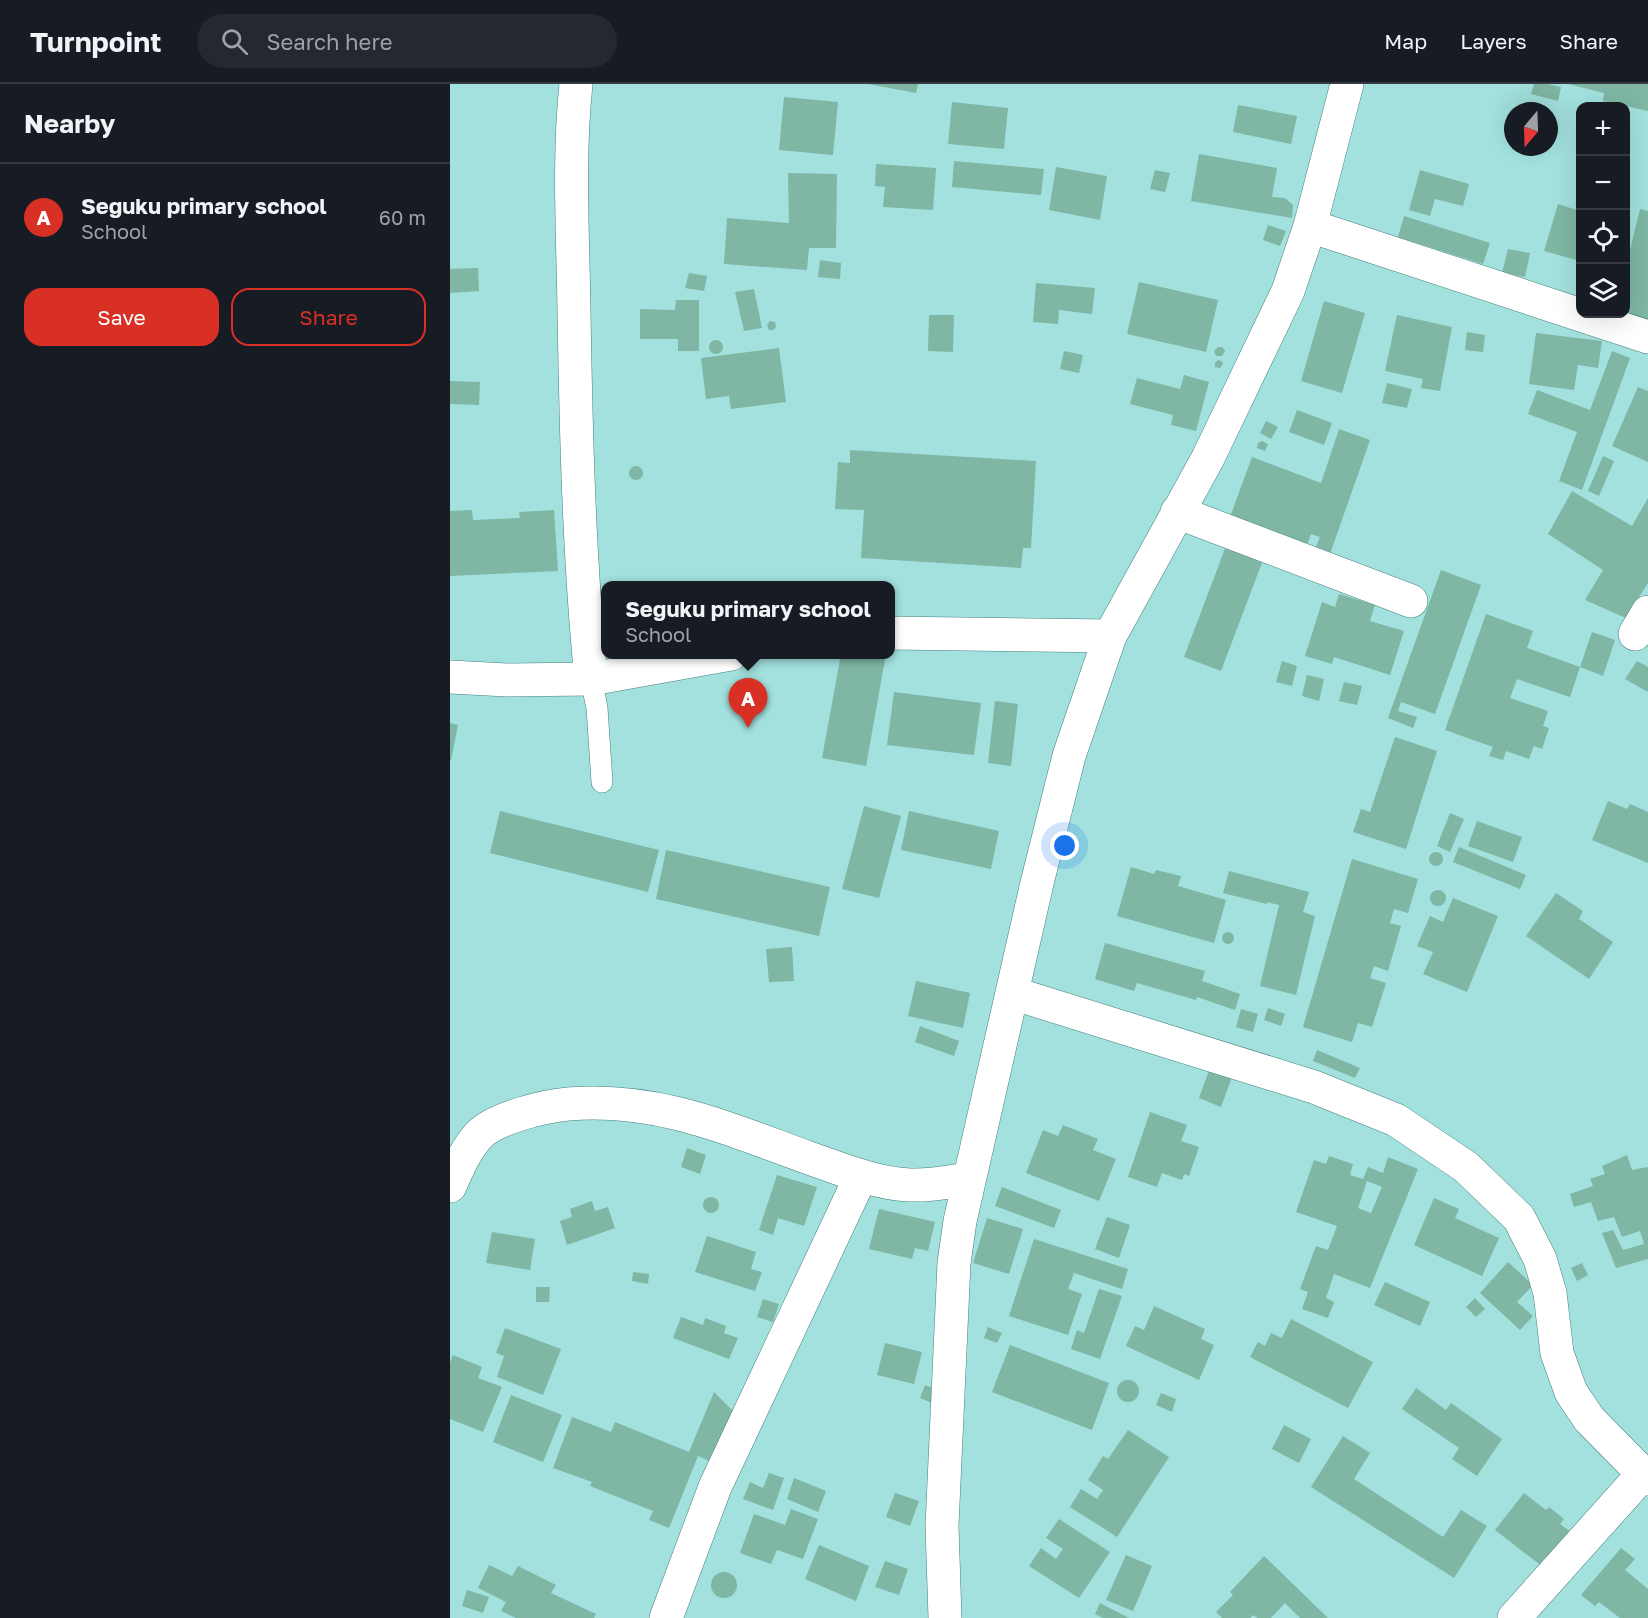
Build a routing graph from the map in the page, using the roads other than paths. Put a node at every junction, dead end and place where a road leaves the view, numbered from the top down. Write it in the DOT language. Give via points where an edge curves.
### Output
graph roads {
  1 [pos="576,84"];
  2 [pos="1347,84"];
  3 [pos="1310,226"];
  4 [pos="1648,337"];
  5 [pos="1177,512"];
  6 [pos="1411,601"];
  7 [pos="895,633"];
  8 [pos="1110,636"];
  9 [pos="703,659"];
  10 [pos="450,677"];
  11 [pos="591,679"];
  12 [pos="602,782"];
  13 [pos="1012,993"];
  14 [pos="861,1176"];
  15 [pos="968,1179"];
  16 [pos="450,1186"];
  17 [pos="1645,1476"];
  18 [pos="666,1618"];
  19 [pos="945,1618"];
  20 [pos="1514,1618"];
  1 -- 11 [label="street" via="572,193 575,370 584,609"];
  2 -- 3 [label="street"];
  3 -- 4 [label="street"];
  3 -- 5 [label="street" via="1288,291 1208,458"];
  5 -- 6 [label="street"];
  5 -- 8 [label="street"];
  7 -- 8 [label="street"];
  8 -- 13 [label="street" via="1069,756"];
  9 -- 11 [label="street"];
  10 -- 11 [label="street"];
  11 -- 12 [label="lane"];
  13 -- 15 [label="street"];
  13 -- 17 [label="street" via="1314,1087 1396,1120 1466,1167 1519,1218 1540,1258 1550,1293 1557,1353 1571,1392 1589,1419"];
  14 -- 15 [label="street" via="908,1185"];
  14 -- 16 [label="street" via="689,1115 598,1101 553,1105 515,1115 480,1133"];
  14 -- 18 [label="street" via="715,1487"];
  15 -- 19 [label="street" via="954,1263 942,1526"];
  17 -- 20 [label="street"];
}
